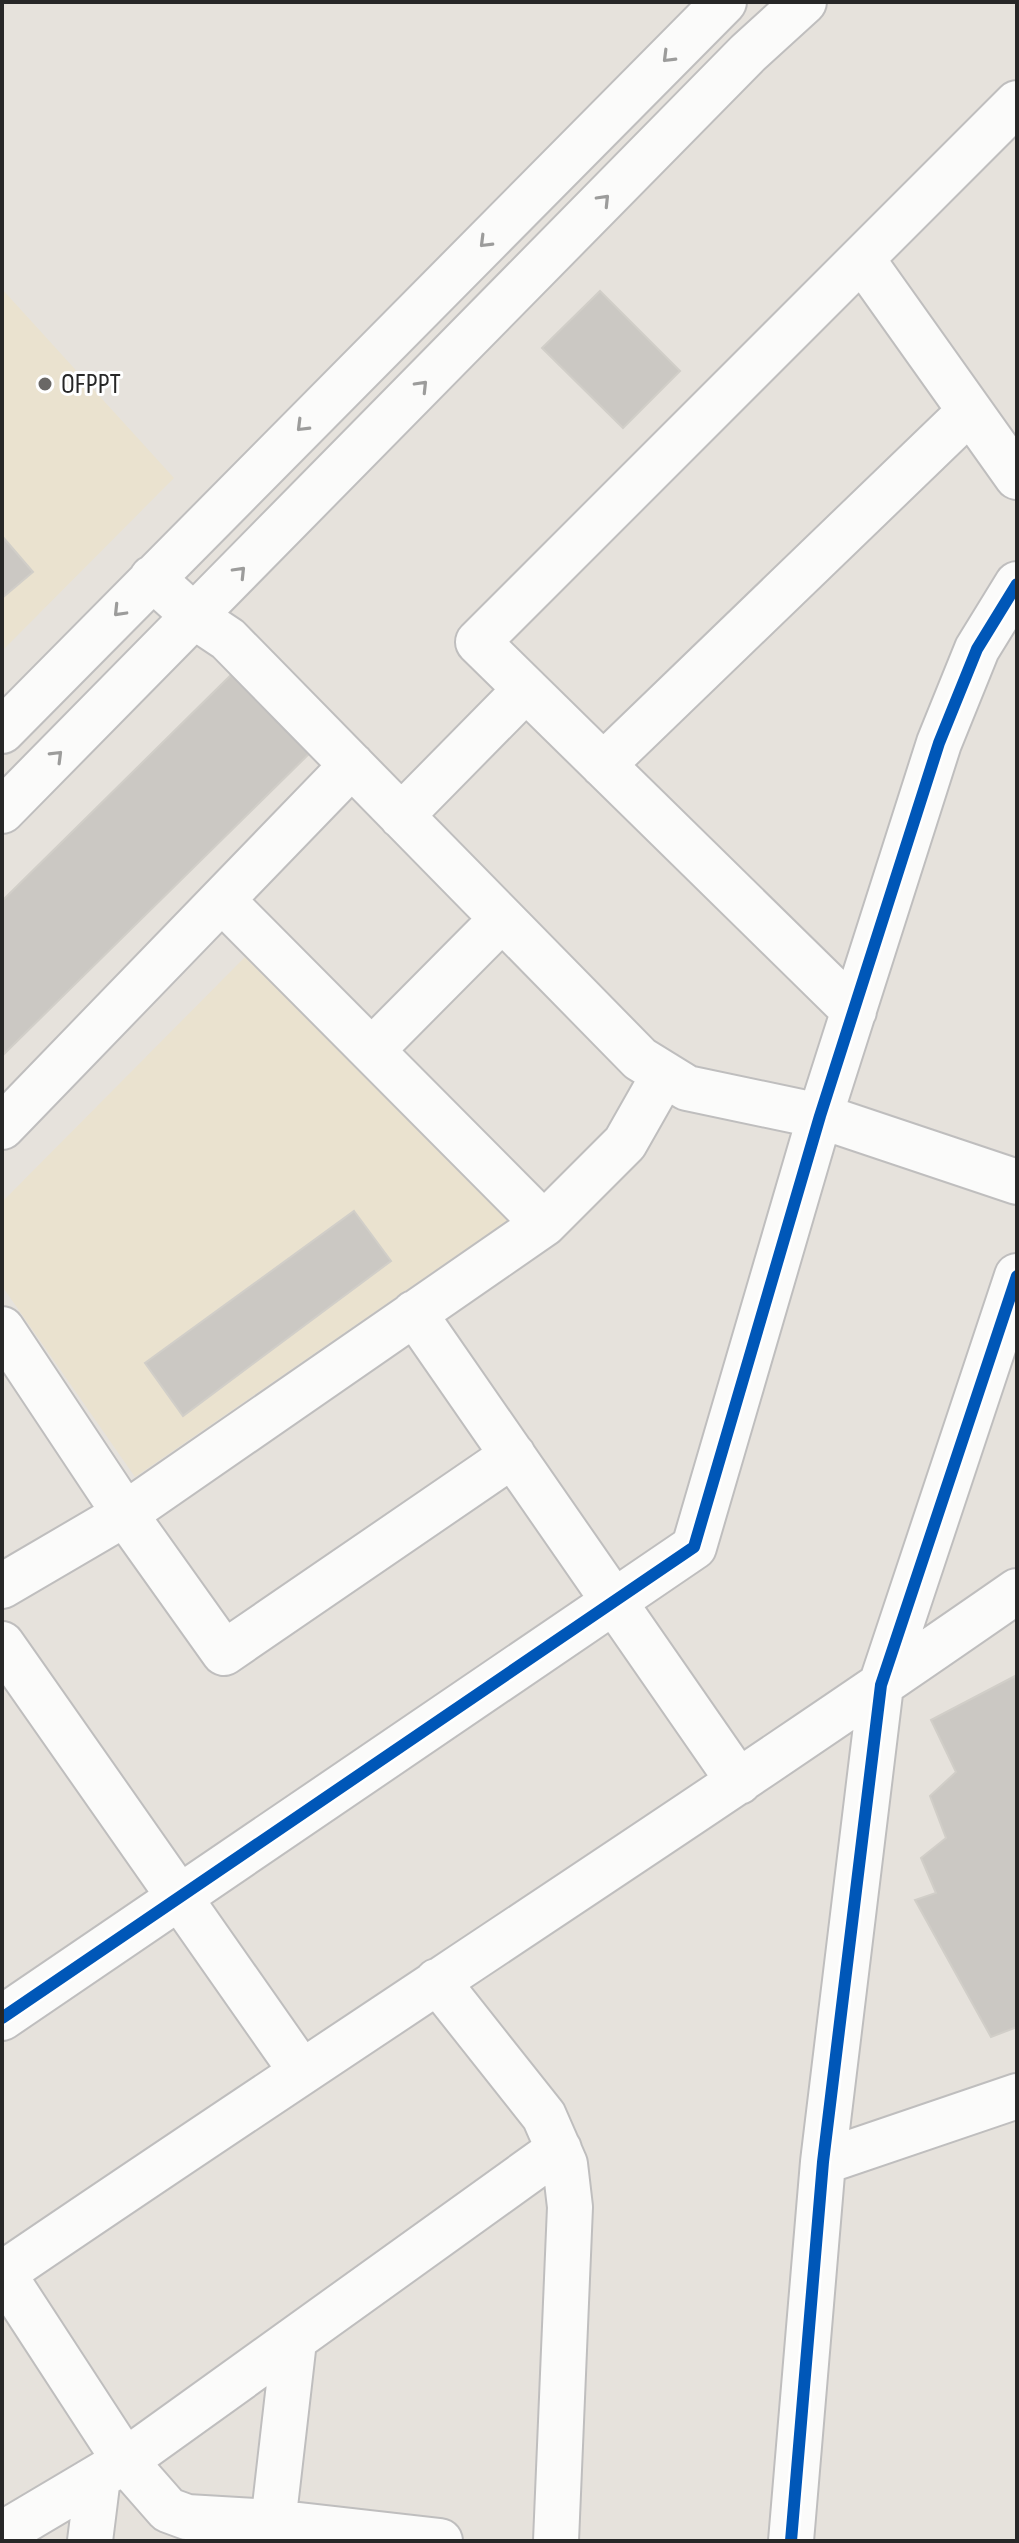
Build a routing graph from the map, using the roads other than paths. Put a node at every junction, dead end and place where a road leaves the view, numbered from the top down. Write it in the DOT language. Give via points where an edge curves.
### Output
graph roads {
  1 [pos="804,2"];
  2 [pos="717,4"];
  3 [pos="748,53"];
  4 [pos="1017,103"];
  5 [pos="862,259"];
  6 [pos="970,411"];
  7 [pos="1016,474"];
  8 [pos="152,578"];
  9 [pos="1017,584"];
  10 [pos="195,617"];
  11 [pos="526,689"];
  12 [pos="2,731"];
  13 [pos="352,765"];
  14 [pos="603,765"];
  15 [pos="2,811"];
  16 [pos="401,816"];
  17 [pos="222,900"];
  18 [pos="502,919"];
  19 [pos="854,1011"];
  20 [pos="372,1050"];
  21 [pos="663,1076"];
  22 [pos="820,1116"];
  23 [pos="2,1127"];
  24 [pos="1017,1182"];
  25 [pos="544,1224"];
  26 [pos="1017,1276"];
  27 [pos="414,1313"];
  28 [pos="2,1329"];
  29 [pos="513,1455"];
  30 [pos="125,1514"];
  31 [pos="2,1586"];
  32 [pos="1017,1591"];
  33 [pos="614,1602"];
  34 [pos="2,1644"];
  35 [pos="881,1685"];
  36 [pos="739,1782"];
  37 [pos="180,1897"];
  38 [pos="437,1981"];
  39 [pos="2,2018"];
  40 [pos="301,2071"];
  41 [pos="1017,2096"];
  42 [pos="559,2149"];
  43 [pos="823,2162"];
  44 [pos="2,2273"];
  45 [pos="294,2341"];
  46 [pos="112,2469"];
  47 [pos="272,2532"];
  48 [pos="2,2534"];
  49 [pos="90,2541"];
  50 [pos="440,2541"];
  51 [pos="556,2541"];
  52 [pos="791,2541"];
  1 -- 3 [label="street"];
  2 -- 3 [label="street"];
  2 -- 8 [label="street, one-way"];
  10 -- 3 [label="street, one-way"];
  4 -- 5 [label="street"];
  5 -- 6 [label="street"];
  5 -- 11 [label="street" via="478,642"];
  6 -- 7 [label="street"];
  6 -- 14 [label="street"];
  8 -- 10 [label="street"];
  8 -- 12 [label="street, one-way"];
  9 -- 19 [label="street" via="995,615 959,689"];
  10 -- 13 [label="street" via="228,639"];
  15 -- 10 [label="street, one-way"];
  11 -- 14 [label="street"];
  11 -- 16 [label="street"];
  13 -- 16 [label="street"];
  13 -- 17 [label="street"];
  14 -- 19 [label="street"];
  16 -- 18 [label="street"];
  17 -- 20 [label="street"];
  17 -- 23 [label="street"];
  18 -- 20 [label="street"];
  18 -- 21 [label="street"];
  19 -- 22 [label="street"];
  20 -- 25 [label="street"];
  21 -- 22 [label="street" via="687,1088"];
  21 -- 25 [label="street" via="625,1143"];
  22 -- 24 [label="street"];
  22 -- 33 [label="street" via="694,1547"];
  25 -- 27 [label="street"];
  26 -- 35 [label="street"];
  27 -- 29 [label="street"];
  27 -- 30 [label="street"];
  28 -- 30 [label="street"];
  29 -- 30 [label="street" via="224,1653"];
  29 -- 33 [label="street"];
  30 -- 31 [label="street"];
  32 -- 35 [label="street"];
  33 -- 36 [label="street"];
  33 -- 37 [label="street"];
  34 -- 37 [label="street"];
  35 -- 36 [label="street"];
  35 -- 43 [label="street"];
  36 -- 38 [label="street"];
  37 -- 39 [label="street"];
  37 -- 40 [label="street"];
  38 -- 40 [label="street"];
  38 -- 42 [label="street" via="544,2116"];
  40 -- 44 [label="street"];
  41 -- 43 [label="street"];
  42 -- 45 [label="street"];
  42 -- 51 [label="street" via="570,2207"];
  43 -- 52 [label="street"];
  44 -- 46 [label="street"];
  45 -- 46 [label="street"];
  45 -- 47 [label="street"];
  46 -- 47 [label="street" via="168,2510"];
  46 -- 48 [label="street"];
  46 -- 49 [label="street"];
  47 -- 50 [label="street"];
}
